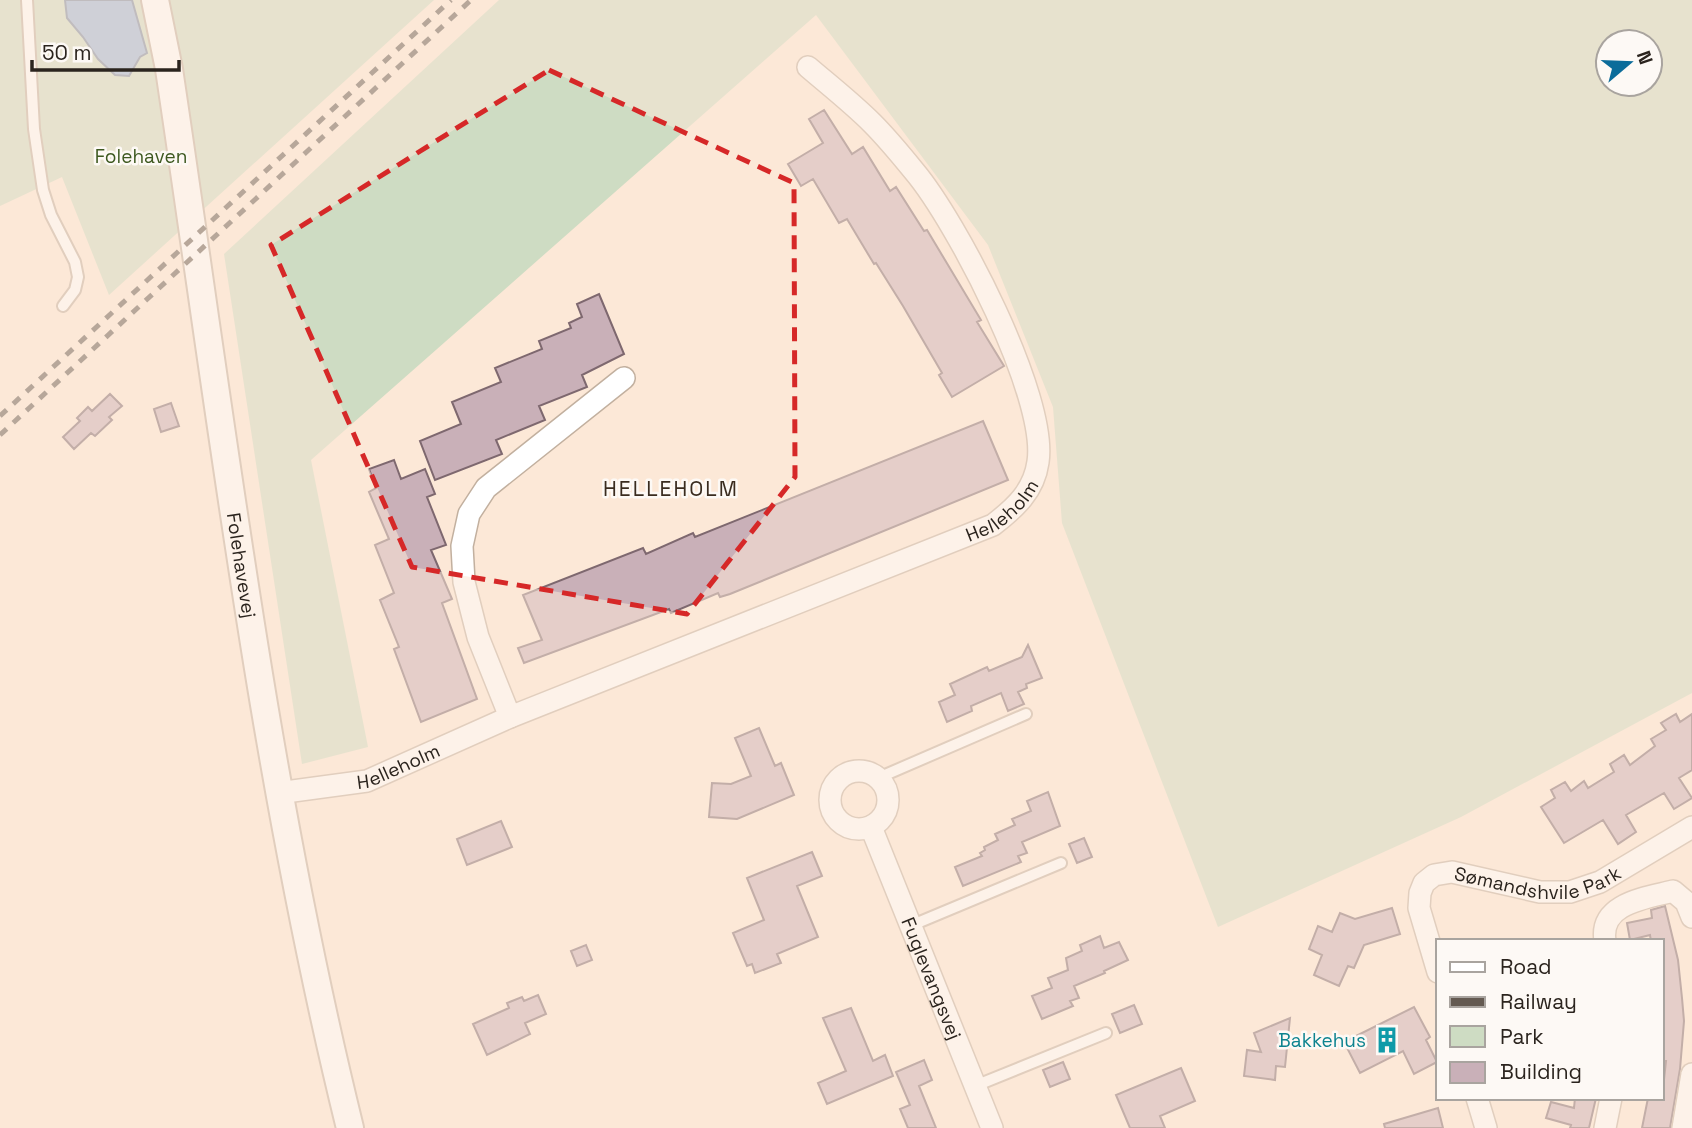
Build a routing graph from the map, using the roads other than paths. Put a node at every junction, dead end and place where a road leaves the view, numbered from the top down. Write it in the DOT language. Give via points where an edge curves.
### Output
graph roads {
  1 [pos="27,0"];
  2 [pos="155,0"];
  3 [pos="808,67"];
  4 [pos="63,306"];
  5 [pos="624,378"];
  6 [pos="1026,714"];
  7 [pos="510,717"];
  8 [pos="878,778"];
  9 [pos="278,793"];
  10 [pos="1692,827"];
  11 [pos="872,828"];
  12 [pos="1060,863"];
  13 [pos="1692,917"];
  14 [pos="911,926"];
  15 [pos="1605,939"];
  16 [pos="1436,965"];
  17 [pos="1106,1033"];
  18 [pos="1692,1074"];
  19 [pos="975,1086"];
  20 [pos="1478,1100"];
  21 [pos="1611,1100"];
  22 [pos="350,1128"];
  23 [pos="992,1128"];
  24 [pos="1486,1128"];
  25 [pos="1605,1128"];
  26 [pos="1683,1128"];
  1 -- 4 [label="lane" via="34,129 43,190 78,276 75,290"];
  2 -- 9 [label="street, Folehavevej"];
  3 -- 7 [label="street, Helleholm" via="872,123 917,174 992,300 1038,433 1038,462 1030,487 1017,506 993,525"];
  5 -- 7 [label="street" via="486,488 469,514 461,546 464,582 478,637"];
  6 -- 8 [label="lane"];
  7 -- 9 [label="street, Helleholm" via="367,781"];
  8 -- 11 [label="street" via="888,792 888,805 884,817"];
  8 -- 11 [label="street" via="867,771 842,776 830,797 837,820 848,828"];
  9 -- 22 [label="street, Folehavevej"];
  10 -- 16 [label="street, Sømandshvile Park" via="1600,883 1570,892 1540,892 1452,872 1434,875 1424,883 1419,908"];
  11 -- 14 [label="street, Fuglevangsvej"];
  12 -- 14 [label="lane"];
  13 -- 15 [label="street" via="1686,902 1673,891 1624,904 1608,918"];
  14 -- 19 [label="street, Fuglevangsvej"];
  17 -- 19 [label="lane"];
  18 -- 26 [label="street"];
  19 -- 23 [label="street, Fuglevangsvej"];
  20 -- 24 [label="street"];
  21 -- 25 [label="street"];
}
